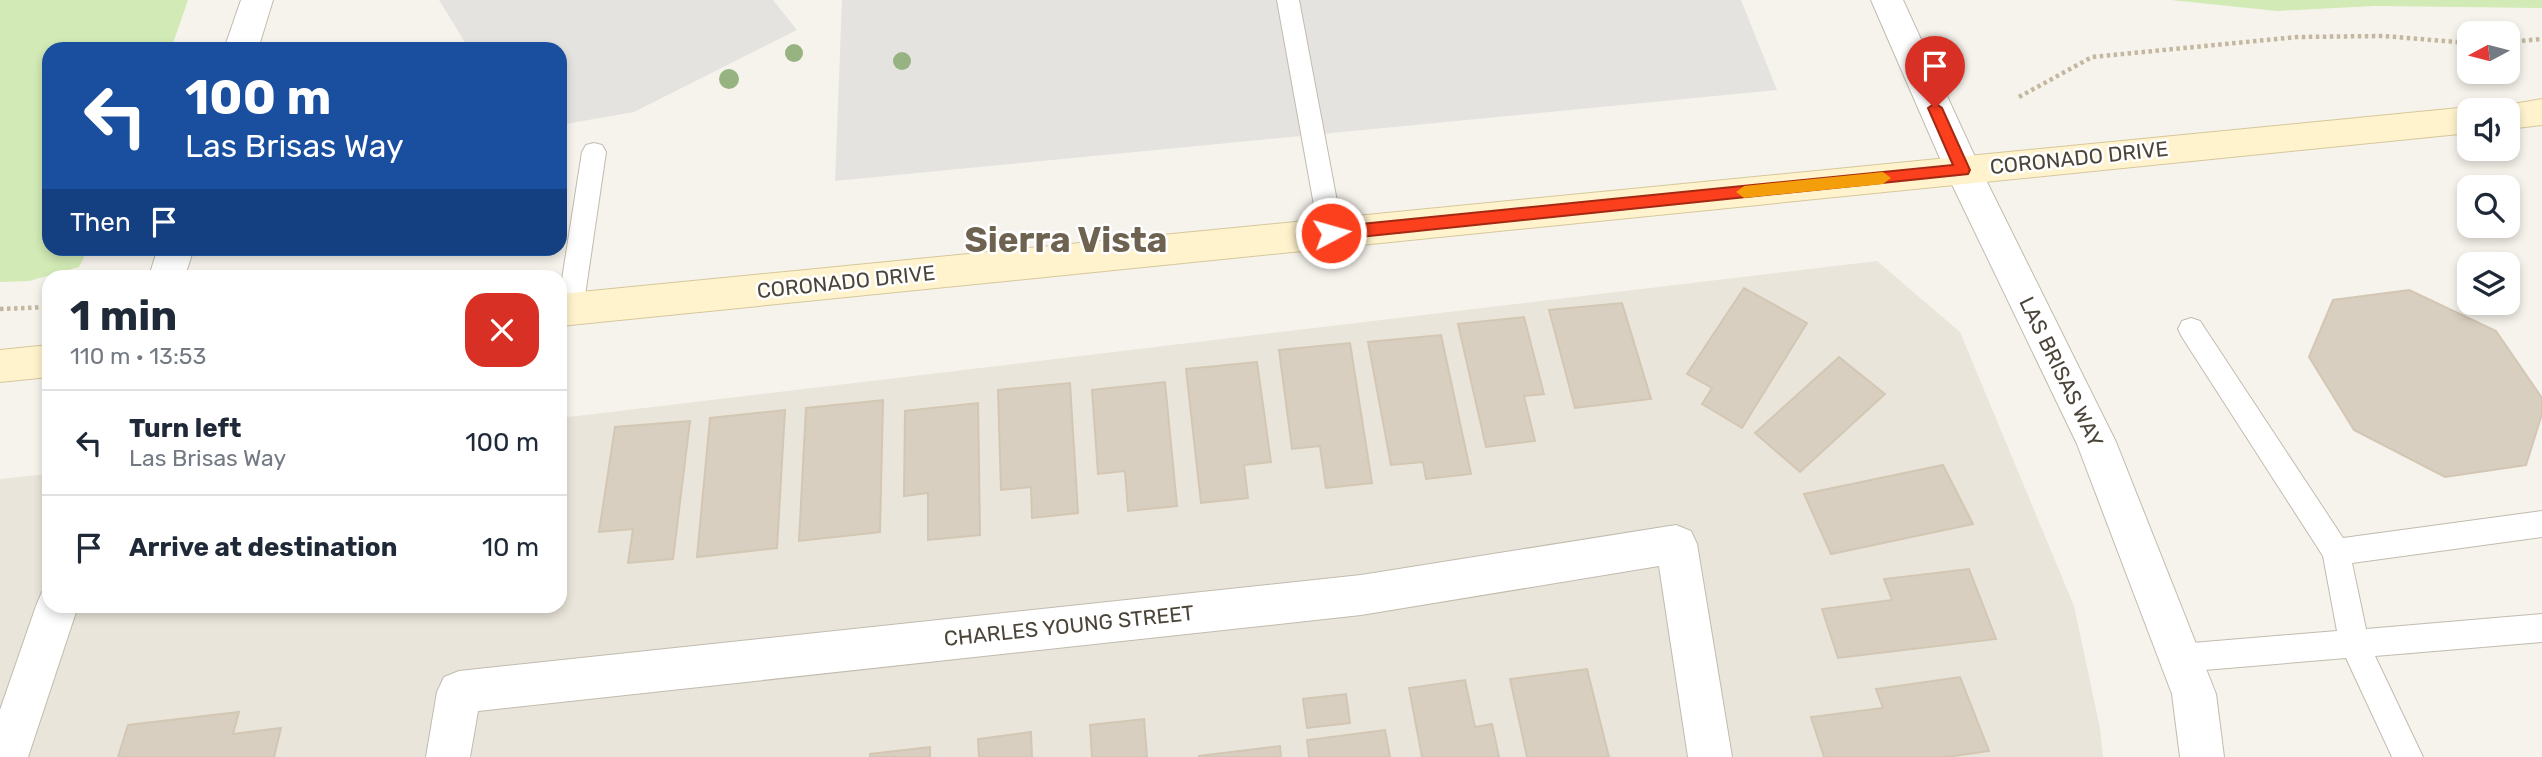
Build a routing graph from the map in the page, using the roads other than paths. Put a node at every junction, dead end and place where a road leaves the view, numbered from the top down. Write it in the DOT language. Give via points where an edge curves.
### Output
graph roads {
  1 [pos="257,0"];
  2 [pos="1287,0"];
  3 [pos="1886,0"];
  4 [pos="243,42"];
  5 [pos="2542,113"];
  6 [pos="2520,115"];
  7 [pos="2457,121"];
  8 [pos="594,152"];
  9 [pos="1963,170"];
  10 [pos="1331,233"];
  11 [pos="567,299"];
  12 [pos="567,310"];
  13 [pos="2191,328"];
  14 [pos="42,362"];
  15 [pos="0,366"];
  16 [pos="2542,524"];
  17 [pos="2336,552"];
  18 [pos="55,613"];
  19 [pos="2542,628"];
  20 [pos="2354,643"];
  21 [pos="2180,658"];
  22 [pos="6,757"];
  23 [pos="448,757"];
  24 [pos="1710,757"];
  25 [pos="2202,757"];
  26 [pos="2407,757"];
  1 -- 4 [label="street"];
  2 -- 10 [label="lane"];
  3 -- 9 [label="street, LAS BRISAS WAY"];
  5 -- 6 [label="street"];
  7 -- 9 [label="street, CORONADO DRIVE"];
  8 -- 11 [label="lane"];
  9 -- 10 [label="street, CORONADO DRIVE"];
  9 -- 21 [label="street, LAS BRISAS WAY" via="2096,442"];
  10 -- 12 [label="street, CORONADO DRIVE"];
  13 -- 17 [label="lane"];
  14 -- 15 [label="street"];
  16 -- 17 [label="lane"];
  17 -- 20 [label="lane"];
  18 -- 22 [label="street"];
  19 -- 20 [label="lane"];
  20 -- 21 [label="lane"];
  20 -- 26 [label="lane"];
  21 -- 25 [label="street, LAS BRISAS WAY" via="2193,694"];
  23 -- 24 [label="street, CHARLES YOUNG STREET" via="459,692 1362,595 1676,544"];
}
